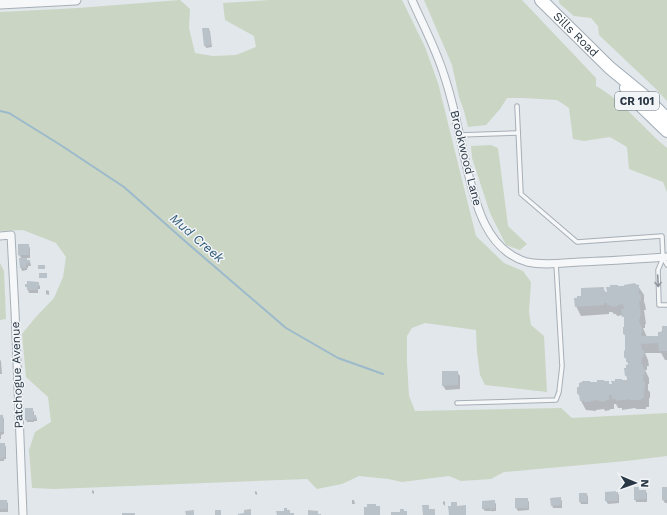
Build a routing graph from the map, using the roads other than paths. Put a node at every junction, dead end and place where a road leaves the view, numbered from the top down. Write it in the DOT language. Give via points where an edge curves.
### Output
graph roads {
  1 [pos="76,0"];
  2 [pos="412,0"];
  3 [pos="541,0"];
  4 [pos="554,0"];
  5 [pos="0,4"];
  6 [pos="567,25"];
  7 [pos="610,68"];
  8 [pos="517,106"];
  9 [pos="667,119"];
  10 [pos="667,131"];
  11 [pos="518,133"];
  12 [pos="459,135"];
  13 [pos="0,236"];
  14 [pos="665,258"];
  15 [pos="556,263"];
  16 [pos="667,264"];
  17 [pos="667,305"];
  18 [pos="457,403"];
  19 [pos="22,515"];
  1 -- 5 [label="street"];
  2 -- 12 [label="street, Brookwood Lane" via="439,59"];
  3 -- 6 [label="main road, Sills Road / CR 101"];
  4 -- 6 [label="main road"];
  6 -- 7 [label="main road, Sills Road / CR 101"];
  7 -- 9 [label="main road, Sills Road / CR 101"];
  7 -- 10 [label="main road, Sills Road / CR 101" via="638,103"];
  8 -- 11 [label="lane"];
  11 -- 12 [label="lane"];
  11 -- 14 [label="lane" via="521,194 577,242 662,236"];
  12 -- 15 [label="street, Brookwood Lane" via="477,205 493,236 506,251 520,259 535,263"];
  13 -- 19 [label="street, Patchogue Avenue" via="11,235"];
  14 -- 15 [label="street, Brookwood Lane"];
  14 -- 16 [label="lane"];
  14 -- 17 [label="lane, one-way" via="658,270 659,305"];
  15 -- 18 [label="lane" via="562,366 556,400"];
}
